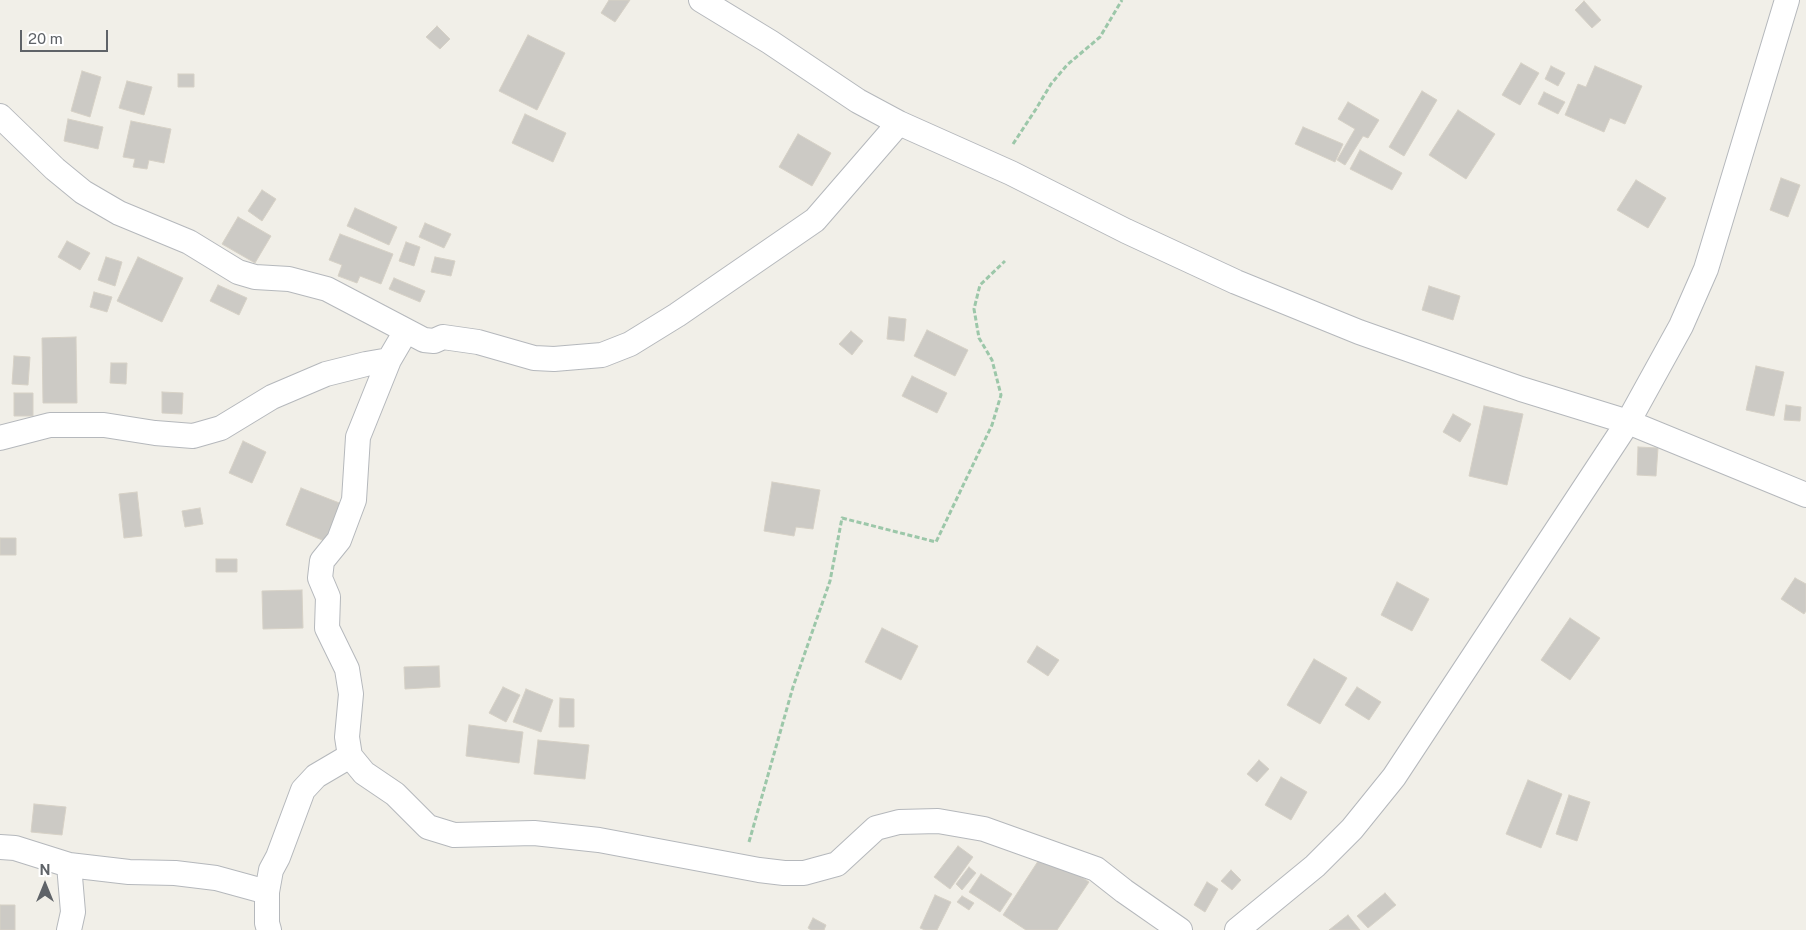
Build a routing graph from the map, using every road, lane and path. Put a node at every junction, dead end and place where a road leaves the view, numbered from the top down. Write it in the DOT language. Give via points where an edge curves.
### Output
graph roads {
  1 [pos="701,0"];
  2 [pos="1122,0"];
  3 [pos="1787,0"];
  4 [pos="0,116"];
  5 [pos="899,123"];
  6 [pos="997,167"];
  7 [pos="1004,261"];
  8 [pos="406,330"];
  9 [pos="389,360"];
  10 [pos="1628,422"];
  11 [pos="0,438"];
  12 [pos="1806,495"];
  13 [pos="350,756"];
  14 [pos="0,847"];
  15 [pos="70,866"];
  16 [pos="742,867"];
  17 [pos="267,892"];
  18 [pos="1249,926"];
  19 [pos="69,930"];
  20 [pos="269,930"];
  21 [pos="1180,930"];
  1 -- 5 [label="street"];
  2 -- 6 [label="path" via="1100,37 1067,65 1051,84"];
  3 -- 10 [label="street" via="1706,269 1681,326"];
  4 -- 8 [label="street" via="83,192 119,213 189,242 238,272 255,277 289,278 328,289"];
  5 -- 6 [label="street"];
  5 -- 8 [label="street" via="815,220 630,344 602,355 534,358 478,342 444,337 424,340"];
  6 -- 10 [label="street" via="1228,278 1360,332 1520,389"];
  7 -- 16 [label="path" via="980,285 974,309 979,338 992,360 1001,395 992,425 936,542 842,518 830,580 793,687"];
  8 -- 9 [label="street"];
  9 -- 11 [label="street" via="326,374 272,397 221,428 193,436 104,425 50,425"];
  9 -- 13 [label="street" via="358,437 354,500 339,540 322,561 320,578 328,597 328,628 347,668 351,694 347,737"];
  10 -- 12 [label="street"];
  10 -- 18 [label="street" via="1394,777 1352,829"];
  13 -- 16 [label="street" via="364,773 394,794 428,827 454,835 534,833 599,840"];
  13 -- 17 [label="street" via="316,776 302,790 271,870"];
  14 -- 15 [label="street" via="15,848"];
  15 -- 17 [label="street" via="216,878"];
  15 -- 19 [label="street" via="73,912"];
  16 -- 21 [label="street" via="804,873 837,864 876,828 899,822 938,821 984,830 1096,869"];
  17 -- 20 [label="street"];
}
